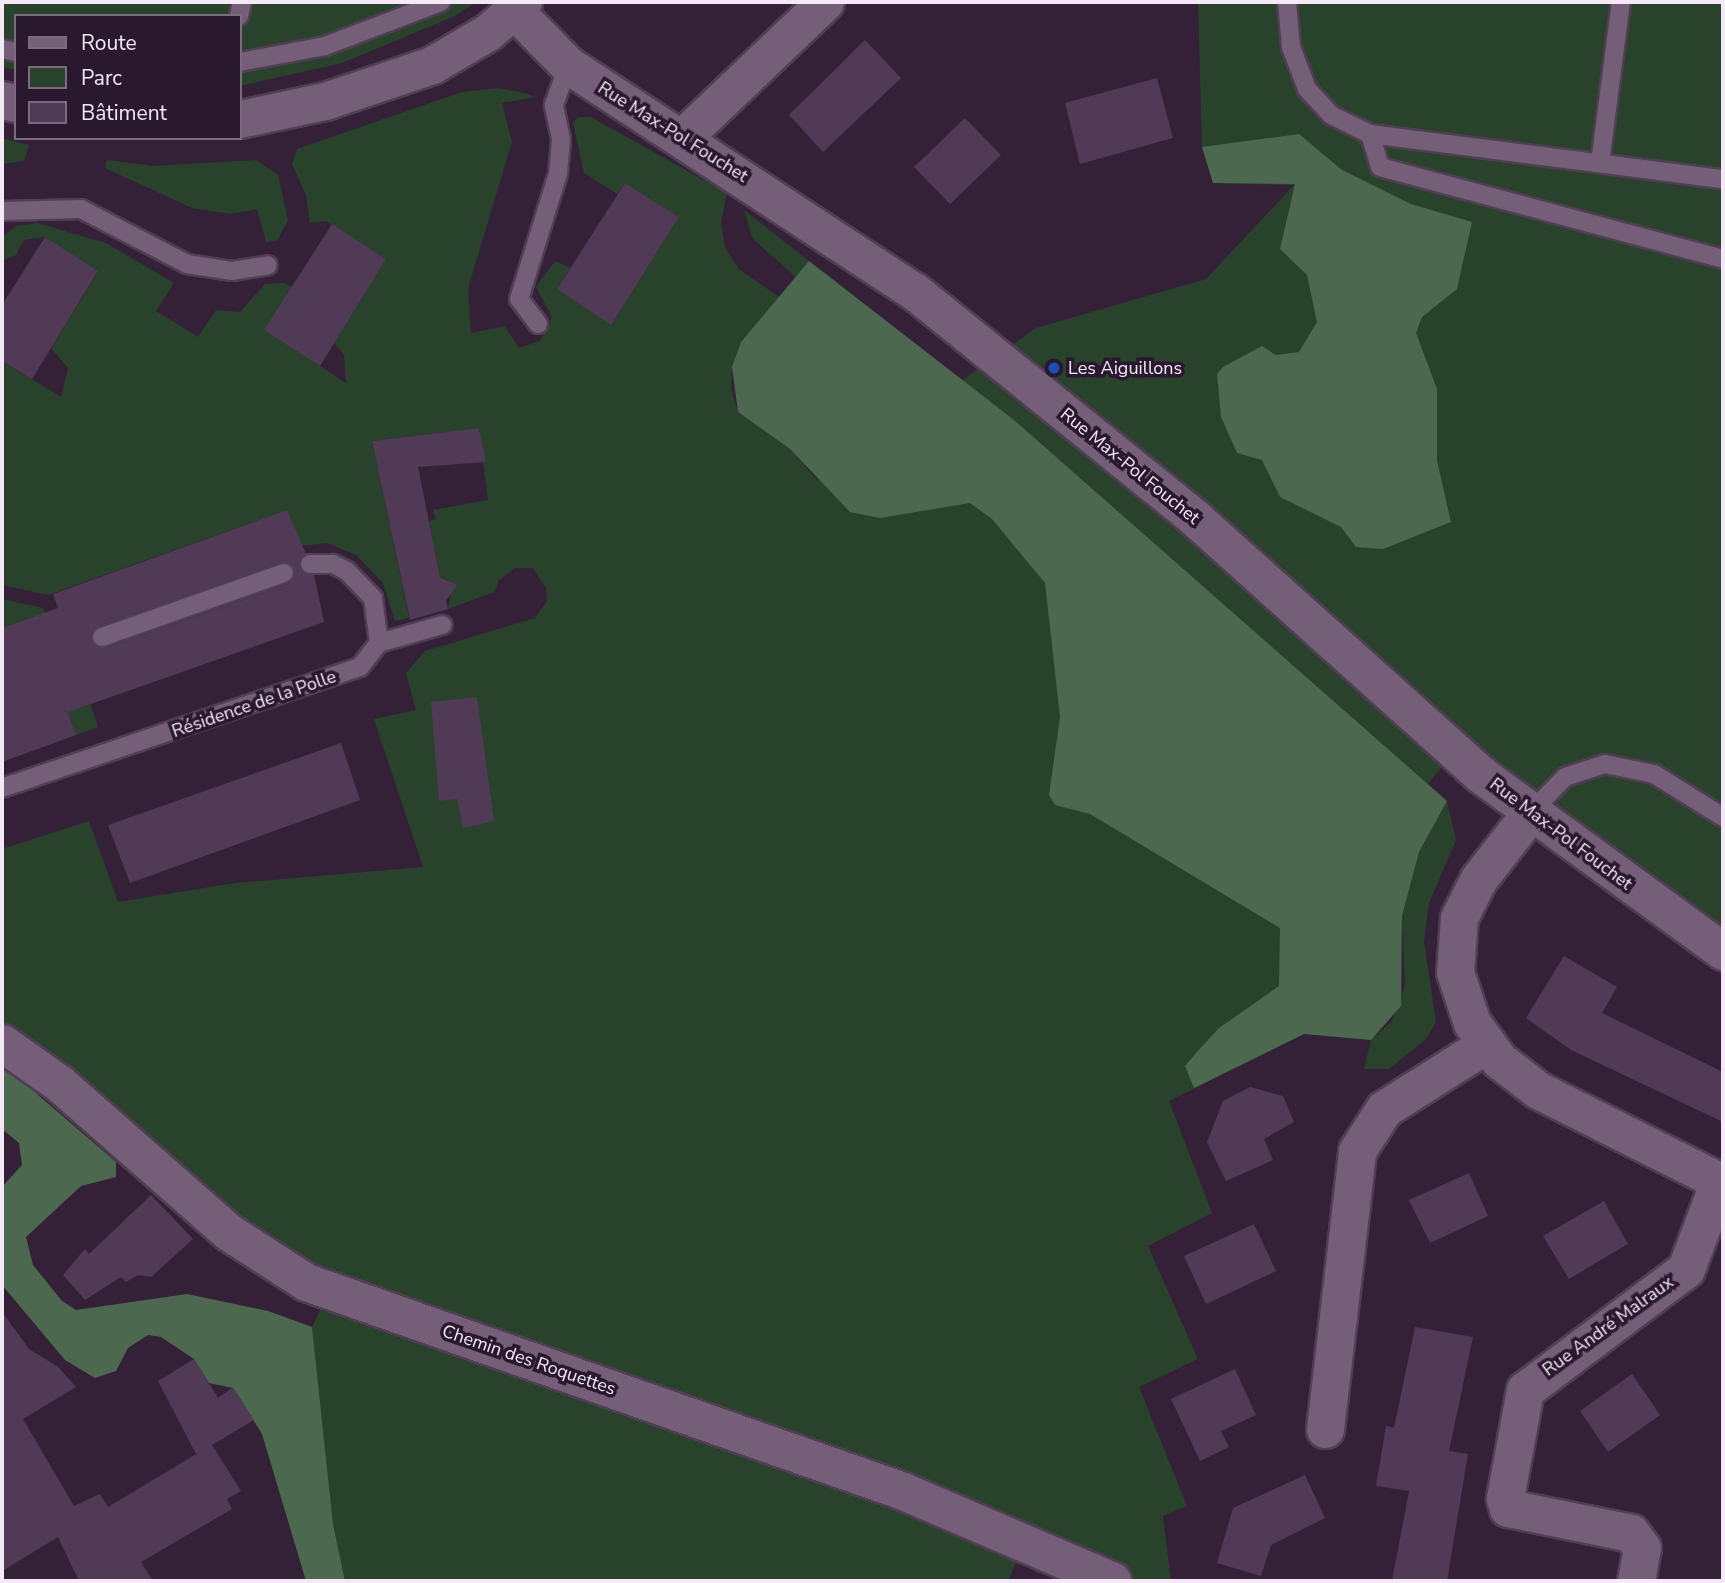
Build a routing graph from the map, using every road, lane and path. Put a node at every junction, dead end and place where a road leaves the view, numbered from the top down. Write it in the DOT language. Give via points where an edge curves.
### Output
graph roads {
  1 [pos="440,2"];
  2 [pos="825,2"];
  3 [pos="1287,2"];
  4 [pos="1621,2"];
  5 [pos="519,6"];
  6 [pos="242,62"];
  7 [pos="568,65"];
  8 [pos="242,118"];
  9 [pos="1370,134"];
  10 [pos="682,137"];
  11 [pos="1600,163"];
  12 [pos="1723,179"];
  13 [pos="2,211"];
  14 [pos="1723,259"];
  15 [pos="268,265"];
  16 [pos="538,324"];
  17 [pos="310,564"];
  18 [pos="284,573"];
  19 [pos="442,625"];
  20 [pos="102,637"];
  21 [pos="379,643"];
  22 [pos="2,788"];
  23 [pos="1530,813"];
  24 [pos="1723,817"];
  25 [pos="1723,951"];
  26 [pos="2,1043"];
  27 [pos="1487,1044"];
  28 [pos="1721,1182"];
  29 [pos="1325,1429"];
  30 [pos="1112,1581"];
  31 [pos="1636,1581"];
  1 -- 6 [label="lane" via="325,46"];
  2 -- 10 [label="street"];
  3 -- 9 [label="lane" via="1291,47 1307,89 1331,116"];
  4 -- 11 [label="lane"];
  5 -- 7 [label="street, Rue Max-Pol Fouchet"];
  5 -- 8 [label="street" via="432,65 326,101"];
  7 -- 10 [label="street, Rue Max-Pol Fouchet"];
  7 -- 16 [label="lane" via="554,105 561,139 558,174 519,299"];
  9 -- 11 [label="lane"];
  9 -- 14 [label="lane" via="1380,167"];
  10 -- 23 [label="street, Rue Max-Pol Fouchet" via="925,300 1195,518 1422,723"];
  11 -- 12 [label="lane"];
  13 -- 15 [label="lane" via="82,209 187,264 232,271"];
  17 -- 21 [label="lane" via="334,564 367,588 379,615"];
  18 -- 20 [label="lane"];
  19 -- 21 [label="lane"];
  21 -- 22 [label="lane, Résidence de la Polle" via="368,661 352,671"];
  23 -- 24 [label="lane" via="1565,777 1605,764 1654,774"];
  23 -- 25 [label="street, Rue Max-Pol Fouchet"];
  23 -- 27 [label="street, Rue André Malraux" via="1478,880 1455,937 1462,1000"];
  26 -- 30 [label="street, Chemin des Roquettes" via="77,1098 230,1233 306,1282 903,1491"];
  27 -- 28 [label="street, Rue André Malraux" via="1538,1090"];
  27 -- 29 [label="street" via="1397,1098 1374,1122 1357,1152"];
  28 -- 31 [label="street, Rue André Malraux" via="1686,1269 1525,1390 1505,1498 1508,1508 1637,1537 1642,1548"];
}
